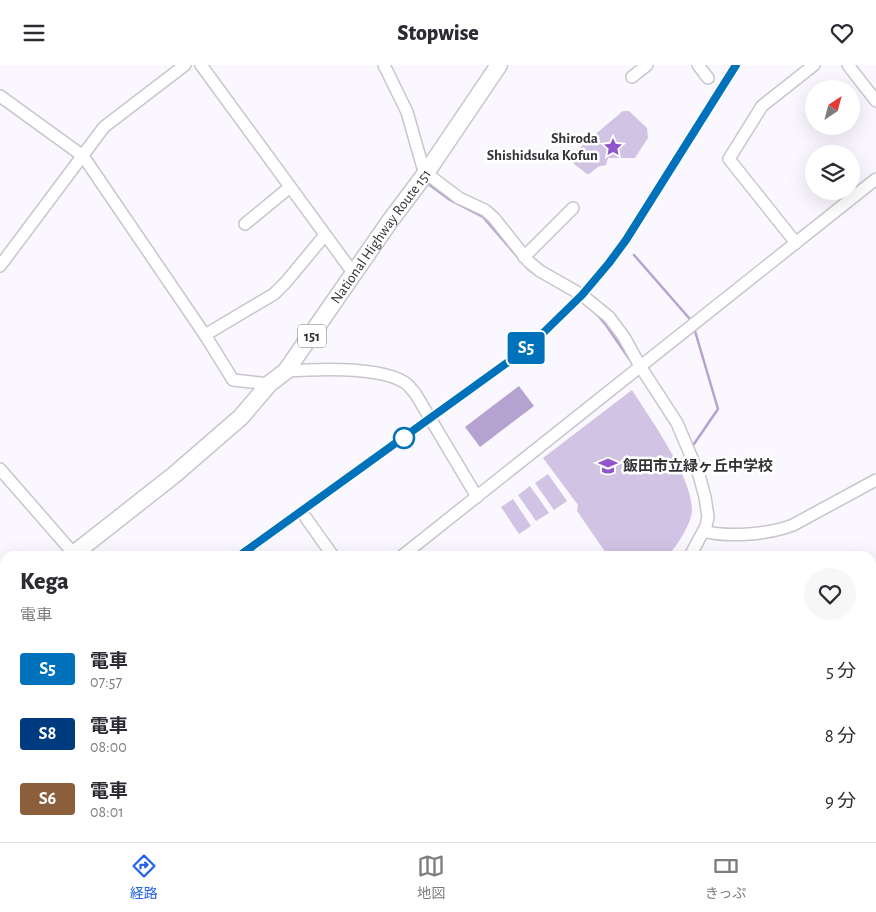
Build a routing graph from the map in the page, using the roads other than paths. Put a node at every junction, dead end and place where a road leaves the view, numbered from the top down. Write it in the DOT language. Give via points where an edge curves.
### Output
graph roads {
  1 [pos="185,65"];
  2 [pos="201,65"];
  3 [pos="384,65"];
  4 [pos="498,65"];
  5 [pos="647,65"];
  6 [pos="698,65"];
  7 [pos="814,65"];
  8 [pos="848,65"];
  9 [pos="632,77"];
  10 [pos="708,78"];
  11 [pos="0,95"];
  12 [pos="876,101"];
  13 [pos="83,156"];
  14 [pos="426,173"];
  15 [pos="876,179"];
  16 [pos="290,187"];
  17 [pos="573,208"];
  18 [pos="245,224"];
  19 [pos="325,235"];
  20 [pos="796,243"];
  21 [pos="524,257"];
  22 [pos="0,266"];
  23 [pos="354,274"];
  24 [pos="205,335"];
  25 [pos="640,366"];
  26 [pos="286,371"];
  27 [pos="269,384"];
  28 [pos="0,469"];
  29 [pos="876,480"];
  30 [pos="477,497"];
  31 [pos="306,518"];
  32 [pos="704,531"];
  33 [pos="69,551"];
  34 [pos="77,551"];
  35 [pos="329,551"];
  36 [pos="408,551"];
  37 [pos="693,551"];
  1 -- 13 [label="street" via="104,127"];
  2 -- 16 [label="street"];
  3 -- 14 [label="street" via="406,112"];
  4 -- 14 [label="highway, National Highway Route 151 / 151"];
  5 -- 9 [label="street"];
  6 -- 10 [label="street"];
  7 -- 20 [label="street" via="762,106 728,159"];
  8 -- 12 [label="street"];
  11 -- 13 [label="street"];
  13 -- 22 [label="street"];
  13 -- 24 [label="street"];
  14 -- 21 [label="street" via="459,198 494,218"];
  14 -- 23 [label="highway, National Highway Route 151 / 151"];
  15 -- 20 [label="street"];
  16 -- 18 [label="street"];
  16 -- 19 [label="street"];
  17 -- 21 [label="street"];
  19 -- 23 [label="street"];
  19 -- 24 [label="street" via="274,294"];
  20 -- 25 [label="street"];
  21 -- 25 [label="street" via="540,271 575,289 609,317"];
  23 -- 26 [label="highway, National Highway Route 151 / 151"];
  24 -- 27 [label="street" via="233,380"];
  25 -- 30 [label="street"];
  25 -- 32 [label="street" via="676,423 699,475 708,517"];
  26 -- 27 [label="highway, National Highway Route 151 / 151"];
  26 -- 30 [label="street" via="360,371 404,382 415,393"];
  27 -- 34 [label="highway, National Highway Route 151 / 151" via="241,417"];
  28 -- 33 [label="street"];
  29 -- 32 [label="street" via="780,530 713,534"];
  30 -- 36 [label="street"];
  31 -- 35 [label="street"];
  32 -- 37 [label="street"];
}
